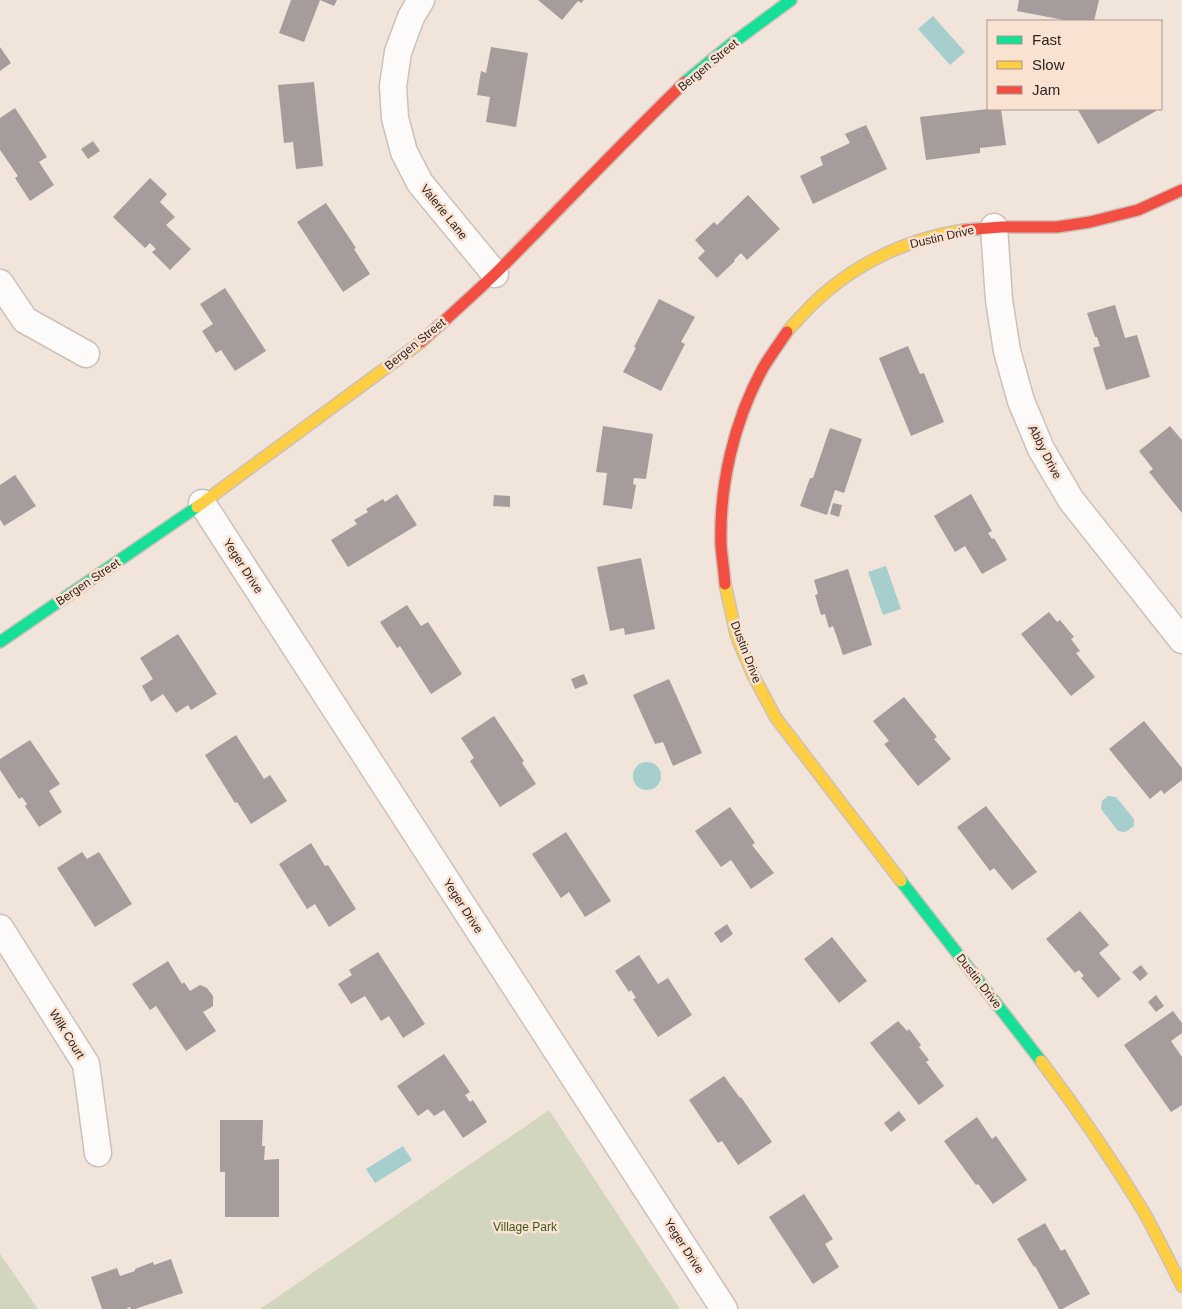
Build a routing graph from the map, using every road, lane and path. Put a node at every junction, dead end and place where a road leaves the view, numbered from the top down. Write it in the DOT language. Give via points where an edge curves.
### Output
graph roads {
  1 [pos="421,0"];
  2 [pos="792,0"];
  3 [pos="1182,190"];
  4 [pos="994,227"];
  5 [pos="496,274"];
  6 [pos="0,283"];
  7 [pos="86,354"];
  8 [pos="202,503"];
  9 [pos="1182,640"];
  10 [pos="0,642"];
  11 [pos="0,928"];
  12 [pos="98,1154"];
  13 [pos="1182,1286"];
  14 [pos="724,1309"];
  1 -- 5 [label="street, Valerie Lane" via="398,52 393,86 395,118 404,152 420,183"];
  2 -- 5 [label="street, Bergen Street" via="685,82"];
  3 -- 4 [label="street, Dustin Drive" via="1142,209 1098,222 1057,227"];
  4 -- 9 [label="street, Abby Drive" via="999,300 1007,351 1021,401 1041,449 1071,500"];
  4 -- 13 [label="street, Dustin Drive" via="967,229 920,240 884,254 819,297 792,325 748,398 733,442 723,488 720,535 725,588 736,634 753,677 776,718 1091,1129 1145,1215"];
  5 -- 8 [label="street, Bergen Street" via="421,342"];
  6 -- 7 [label="street" via="25,320"];
  8 -- 10 [label="street, Bergen Street"];
  8 -- 14 [label="street, Yeger Drive"];
  11 -- 12 [label="street, Wilk Court" via="86,1064"];
}
